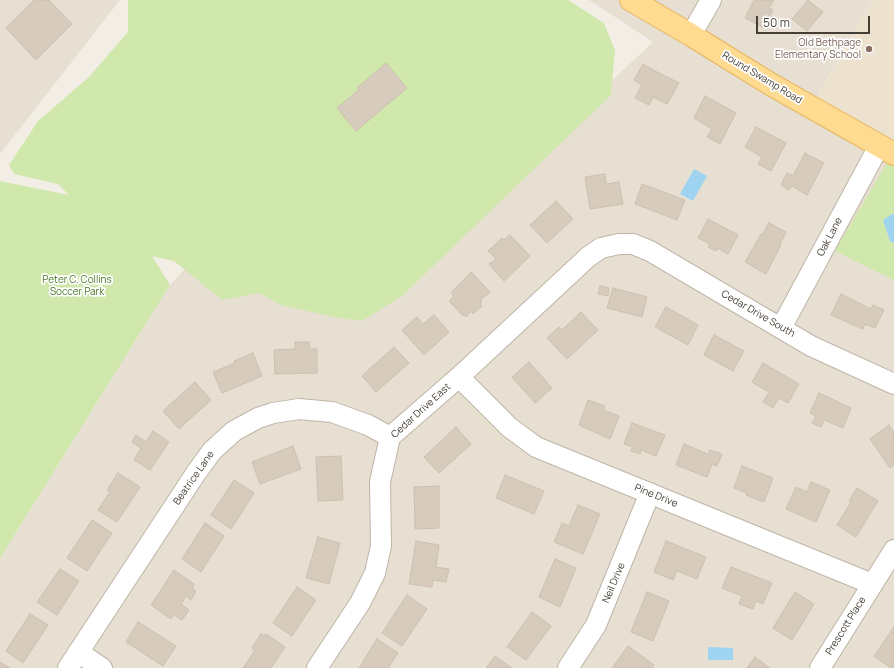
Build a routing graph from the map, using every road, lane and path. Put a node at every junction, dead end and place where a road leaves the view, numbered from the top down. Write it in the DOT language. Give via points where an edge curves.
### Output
graph roads {
  1 [pos="631,0"];
  2 [pos="711,0"];
  3 [pos="691,35"];
  4 [pos="886,150"];
  5 [pos="624,244"];
  6 [pos="781,328"];
  7 [pos="459,377"];
  8 [pos="894,384"];
  9 [pos="390,437"];
  10 [pos="650,493"];
  11 [pos="894,550"];
  12 [pos="872,584"];
  13 [pos="73,660"];
  14 [pos="102,668"];
  15 [pos="317,668"];
  16 [pos="568,668"];
  17 [pos="820,668"];
  1 -- 3 [label="main road, Round Swamp Road"];
  2 -- 3 [label="street"];
  3 -- 4 [label="main road, Round Swamp Road"];
  4 -- 6 [label="street, Oak Lane"];
  5 -- 6 [label="street, Cedar Drive South" via="634,244 650,251"];
  5 -- 7 [label="street, Cedar Drive East" via="601,248 588,257"];
  6 -- 8 [label="street, Cedar Drive South" via="811,346"];
  7 -- 9 [label="street, Cedar Drive East"];
  7 -- 10 [label="street, Pine Drive" via="509,427 536,447"];
  9 -- 13 [label="street, Beatrice Lane" via="368,425 332,412 299,409 258,418 234,431 212,451 196,473"];
  9 -- 15 [label="street, Cedar Drive East" via="380,482 381,546 375,573 360,603"];
  10 -- 12 [label="street, Pine Drive"];
  10 -- 16 [label="street, Neil Drive" via="596,626"];
  11 -- 12 [label="street, Prescott Place"];
  12 -- 17 [label="street, Prescott Place"];
  13 -- 14 [label="street"];
}
